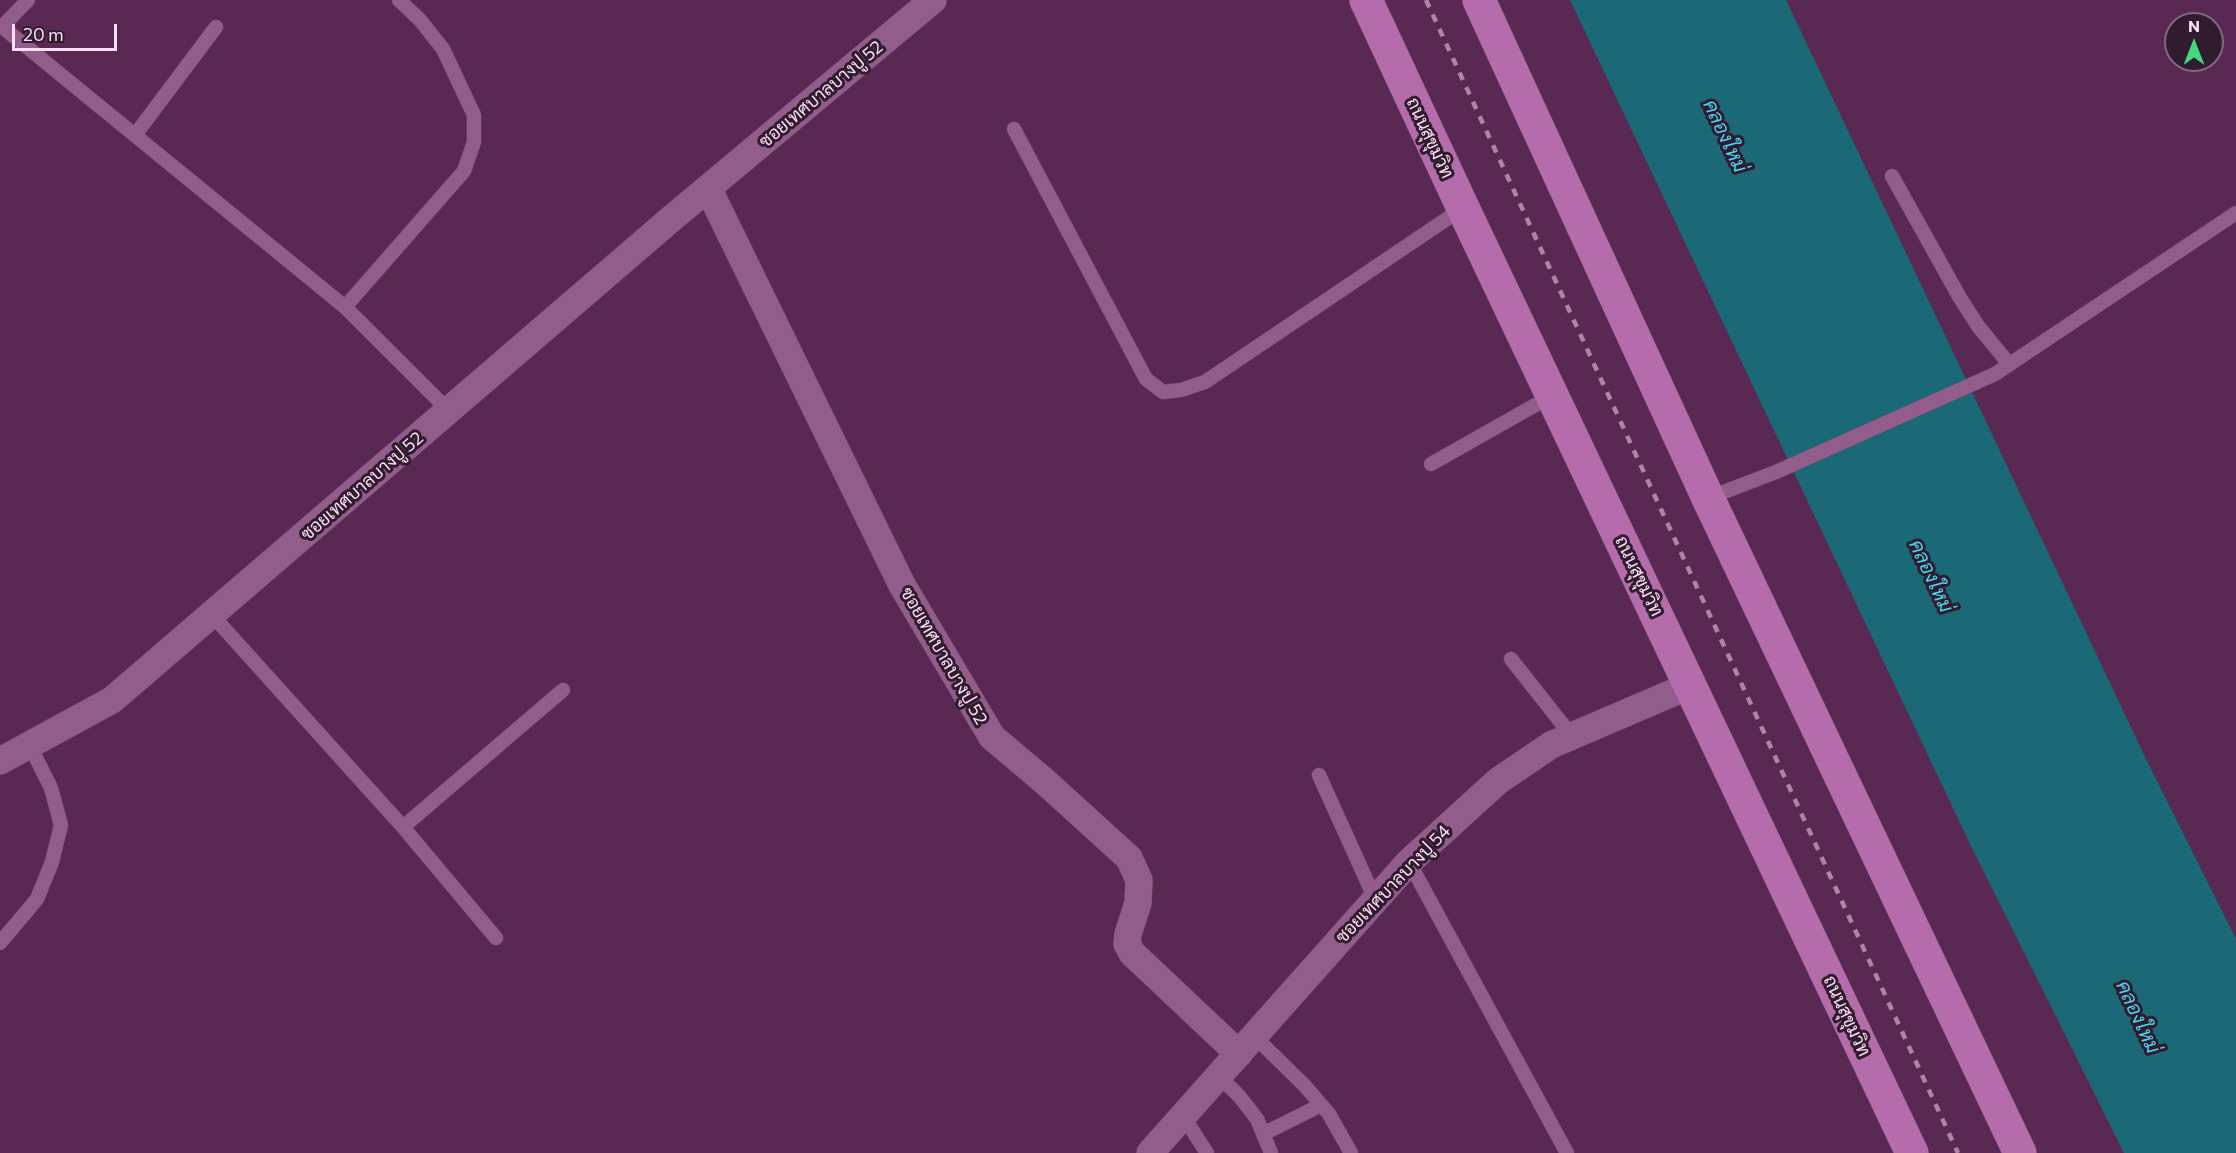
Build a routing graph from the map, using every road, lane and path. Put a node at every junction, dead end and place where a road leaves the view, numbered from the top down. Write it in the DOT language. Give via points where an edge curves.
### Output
graph roads {
  1 [pos="28,0"];
  2 [pos="399,0"];
  3 [pos="933,0"];
  4 [pos="1366,0"];
  5 [pos="1479,0"];
  6 [pos="1,26"];
  7 [pos="216,27"];
  8 [pos="1014,129"];
  9 [pos="135,135"];
  10 [pos="1892,176"];
  11 [pos="708,188"];
  12 [pos="1463,208"];
  13 [pos="2236,213"];
  14 [pos="345,307"];
  15 [pos="2009,364"];
  16 [pos="1553,395"];
  17 [pos="449,411"];
  18 [pos="1431,464"];
  19 [pos="1708,498"];
  20 [pos="212,615"];
  21 [pos="1511,659"];
  22 [pos="1691,686"];
  23 [pos="563,690"];
  24 [pos="1571,735"];
  25 [pos="30,746"];
  26 [pos="0,761"];
  27 [pos="1319,775"];
  28 [pos="403,827"];
  29 [pos="1409,862"];
  30 [pos="1375,900"];
  31 [pos="496,938"];
  32 [pos="0,943"];
  33 [pos="1246,1045"];
  34 [pos="1219,1076"];
  35 [pos="1321,1105"];
  36 [pos="1183,1116"];
  37 [pos="1263,1134"];
  38 [pos="1150,1153"];
  39 [pos="1207,1153"];
  40 [pos="1271,1153"];
  41 [pos="1351,1153"];
  42 [pos="1567,1153"];
  43 [pos="1912,1153"];
  44 [pos="2020,1153"];
  1 -- 6 [label="lane"];
  2 -- 14 [label="lane" via="443,49 474,115 474,142 464,171"];
  3 -- 11 [label="street, ซอยเทศบาลบางปู 52"];
  4 -- 12 [label="highway, ถนนสุขุมวิท"];
  5 -- 19 [label="highway"];
  6 -- 9 [label="lane"];
  7 -- 9 [label="lane"];
  8 -- 12 [label="lane" via="1146,379 1163,392 1204,382"];
  9 -- 14 [label="lane"];
  10 -- 15 [label="lane" via="1960,298"];
  11 -- 17 [label="street, ซอยเทศบาลบางปู 52"];
  11 -- 33 [label="street, ซอยเทศบาลบางปู 52" via="902,585 992,738 1129,858 1139,880 1138,903 1127,944 1132,953"];
  12 -- 16 [label="highway, ถนนสุขุมวิท"];
  13 -- 15 [label="lane"];
  14 -- 17 [label="lane"];
  15 -- 19 [label="lane" via="1995,374 1776,472"];
  16 -- 18 [label="lane"];
  16 -- 22 [label="highway, ถนนสุขุมวิท"];
  17 -- 20 [label="street, ซอยเทศบาลบางปู 52"];
  19 -- 44 [label="highway"];
  20 -- 25 [label="street, ซอยเทศบาลบางปู 52" via="112,700"];
  20 -- 28 [label="lane"];
  21 -- 24 [label="lane"];
  22 -- 24 [label="street, ซอยเทศบาลบางปู 54"];
  22 -- 43 [label="highway, ถนนสุขุมวิท"];
  23 -- 28 [label="lane"];
  24 -- 29 [label="street, ซอยเทศบาลบางปู 54" via="1498,782"];
  25 -- 26 [label="street, ซอยเทศบาลบางปู 52"];
  25 -- 32 [label="lane" via="51,788 61,825 37,899"];
  27 -- 30 [label="lane"];
  28 -- 31 [label="lane"];
  29 -- 30 [label="street, ซอยเทศบาลบางปู 54"];
  29 -- 42 [label="lane"];
  30 -- 33 [label="street, ซอยเทศบาลบางปู 54"];
  33 -- 34 [label="street, ซอยเทศบาลบางปู 54"];
  33 -- 35 [label="lane"];
  34 -- 36 [label="street, ซอยเทศบาลบางปู 54"];
  34 -- 37 [label="lane" via="1249,1108"];
  35 -- 37 [label="lane"];
  35 -- 41 [label="lane"];
  36 -- 38 [label="street, ซอยเทศบาลบางปู 54"];
  36 -- 39 [label="lane"];
  37 -- 40 [label="lane"];
}
